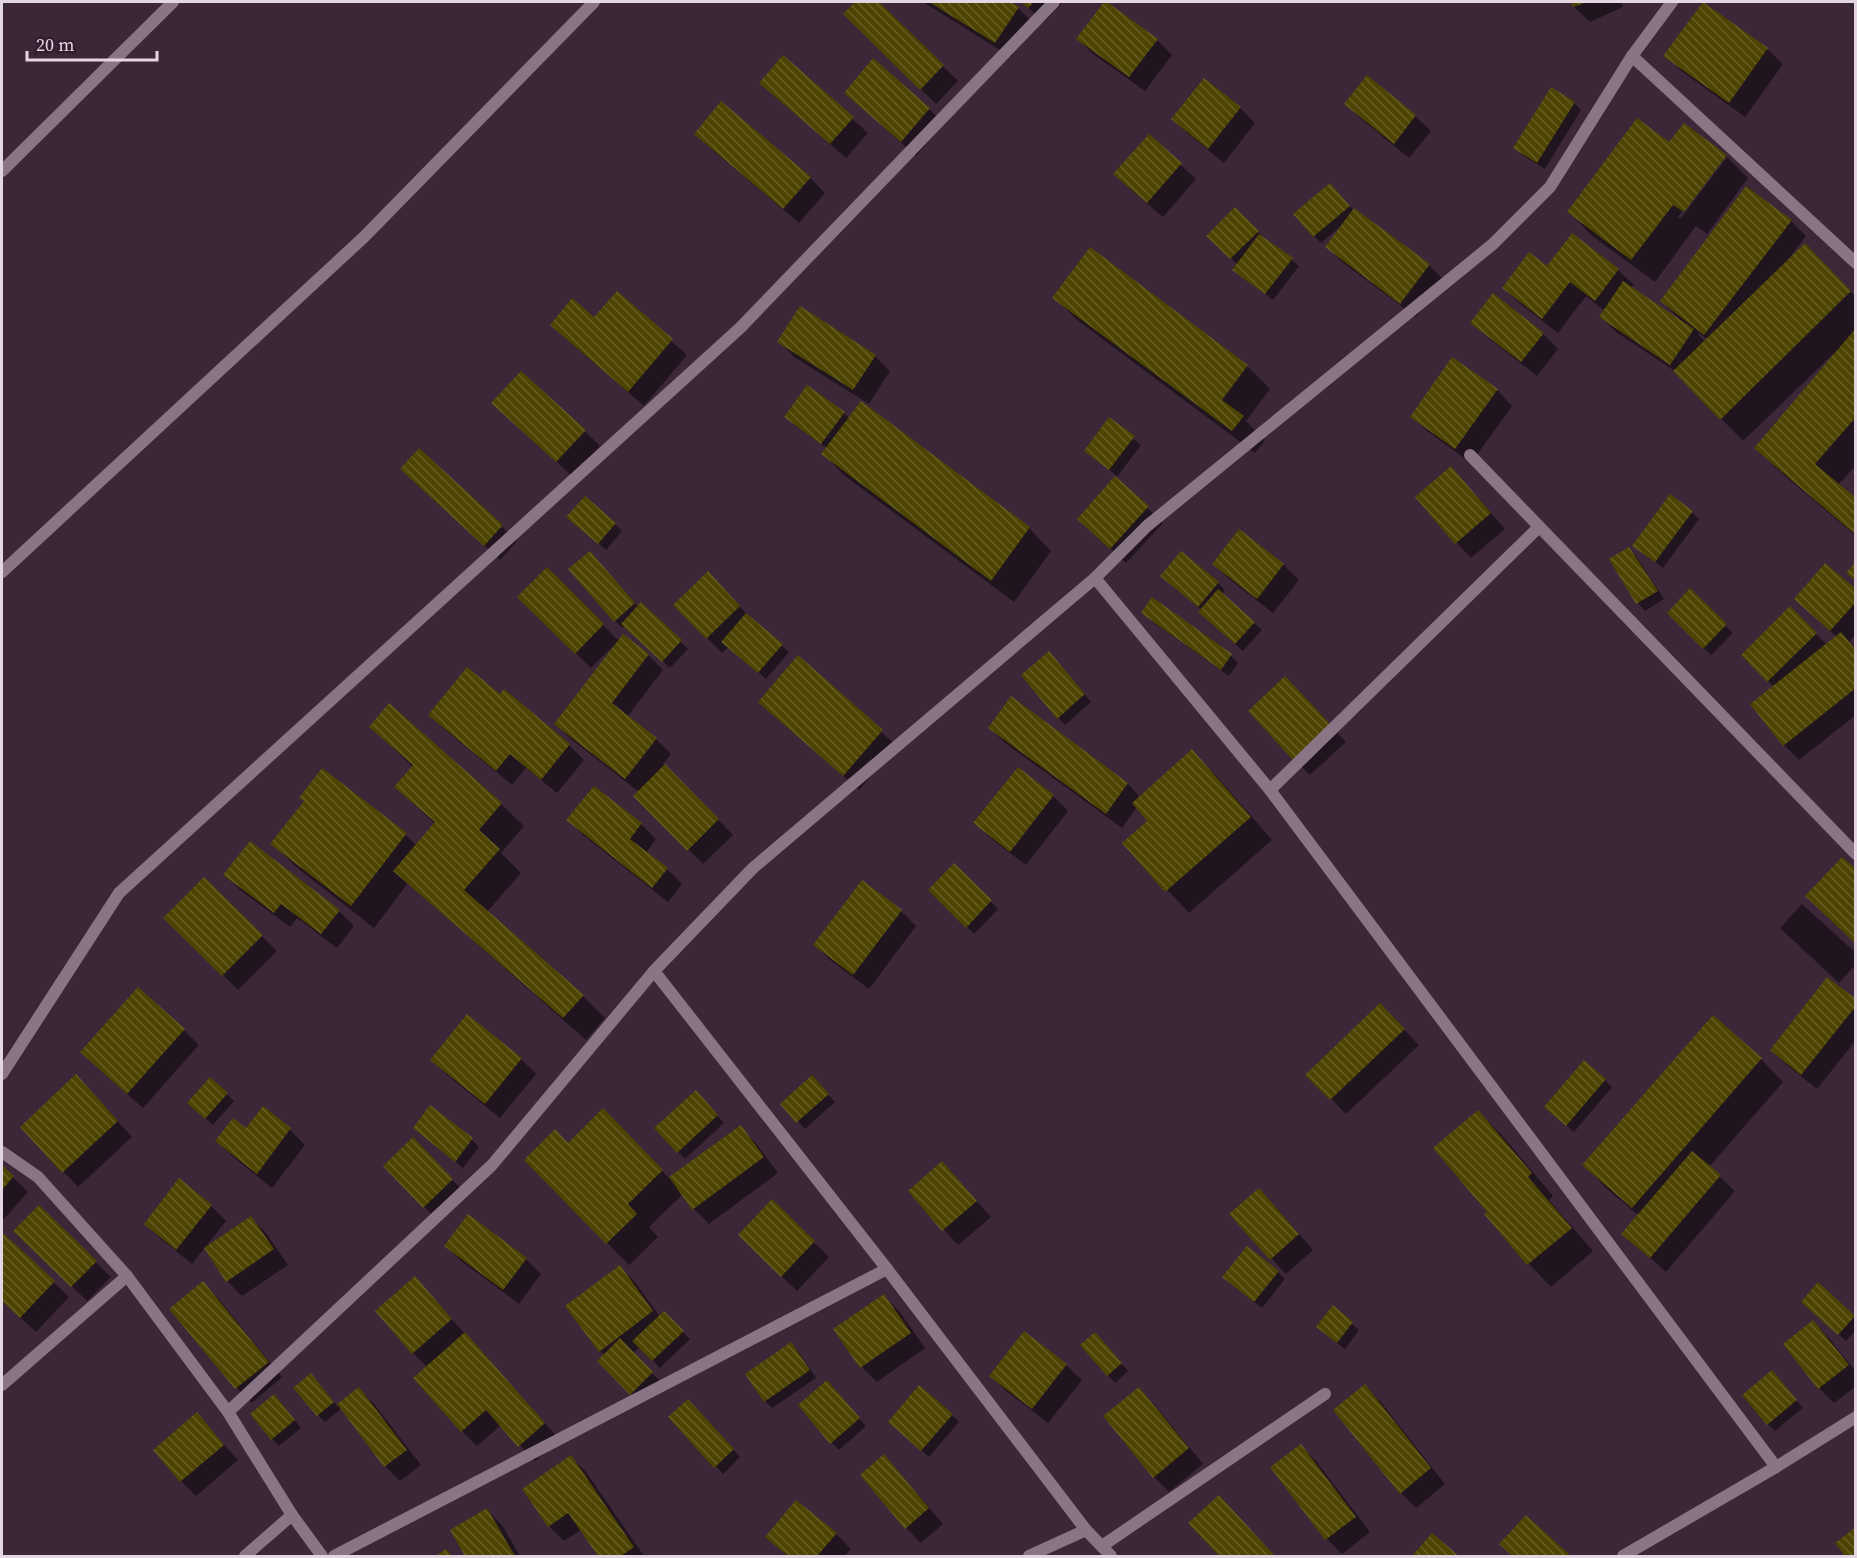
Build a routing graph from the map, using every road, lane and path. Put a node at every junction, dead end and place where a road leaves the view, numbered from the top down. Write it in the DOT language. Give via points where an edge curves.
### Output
graph roads {
  1 [pos="173,2"];
  2 [pos="594,2"];
  3 [pos="1054,2"];
  4 [pos="1672,2"];
  5 [pos="1632,56"];
  6 [pos="2,171"];
  7 [pos="1856,263"];
  8 [pos="1470,455"];
  9 [pos="1539,527"];
  10 [pos="2,573"];
  11 [pos="1095,578"];
  12 [pos="1270,790"];
  13 [pos="1856,854"];
  14 [pos="654,970"];
  15 [pos="2,1074"];
  16 [pos="2,1152"];
  17 [pos="887,1269"];
  18 [pos="127,1276"];
  19 [pos="2,1385"];
  20 [pos="1324,1394"];
  21 [pos="228,1412"];
  22 [pos="1856,1417"];
  23 [pos="1776,1467"];
  24 [pos="292,1515"];
  25 [pos="1086,1530"];
  26 [pos="1102,1546"];
  27 [pos="245,1557"];
  28 [pos="322,1557"];
  29 [pos="334,1557"];
  30 [pos="1029,1557"];
  31 [pos="1111,1557"];
  32 [pos="1623,1557"];
  1 -- 6 [label="street"];
  2 -- 10 [label="street" via="363,237"];
  3 -- 15 [label="street" via="740,328 119,893"];
  4 -- 5 [label="street"];
  5 -- 7 [label="street"];
  5 -- 11 [label="street" via="1550,187 1493,244 1147,526"];
  8 -- 9 [label="street"];
  9 -- 12 [label="street"];
  9 -- 13 [label="street"];
  11 -- 12 [label="street"];
  11 -- 14 [label="street" via="753,868"];
  12 -- 23 [label="street"];
  14 -- 17 [label="street"];
  14 -- 21 [label="street" via="492,1165"];
  16 -- 18 [label="street" via="38,1178"];
  17 -- 25 [label="street"];
  17 -- 29 [label="street"];
  18 -- 19 [label="street"];
  18 -- 21 [label="street"];
  20 -- 26 [label="street"];
  21 -- 24 [label="street"];
  22 -- 23 [label="street"];
  23 -- 32 [label="street"];
  24 -- 27 [label="street"];
  24 -- 28 [label="street"];
  25 -- 26 [label="street"];
  25 -- 30 [label="street"];
  26 -- 31 [label="street"];
}
